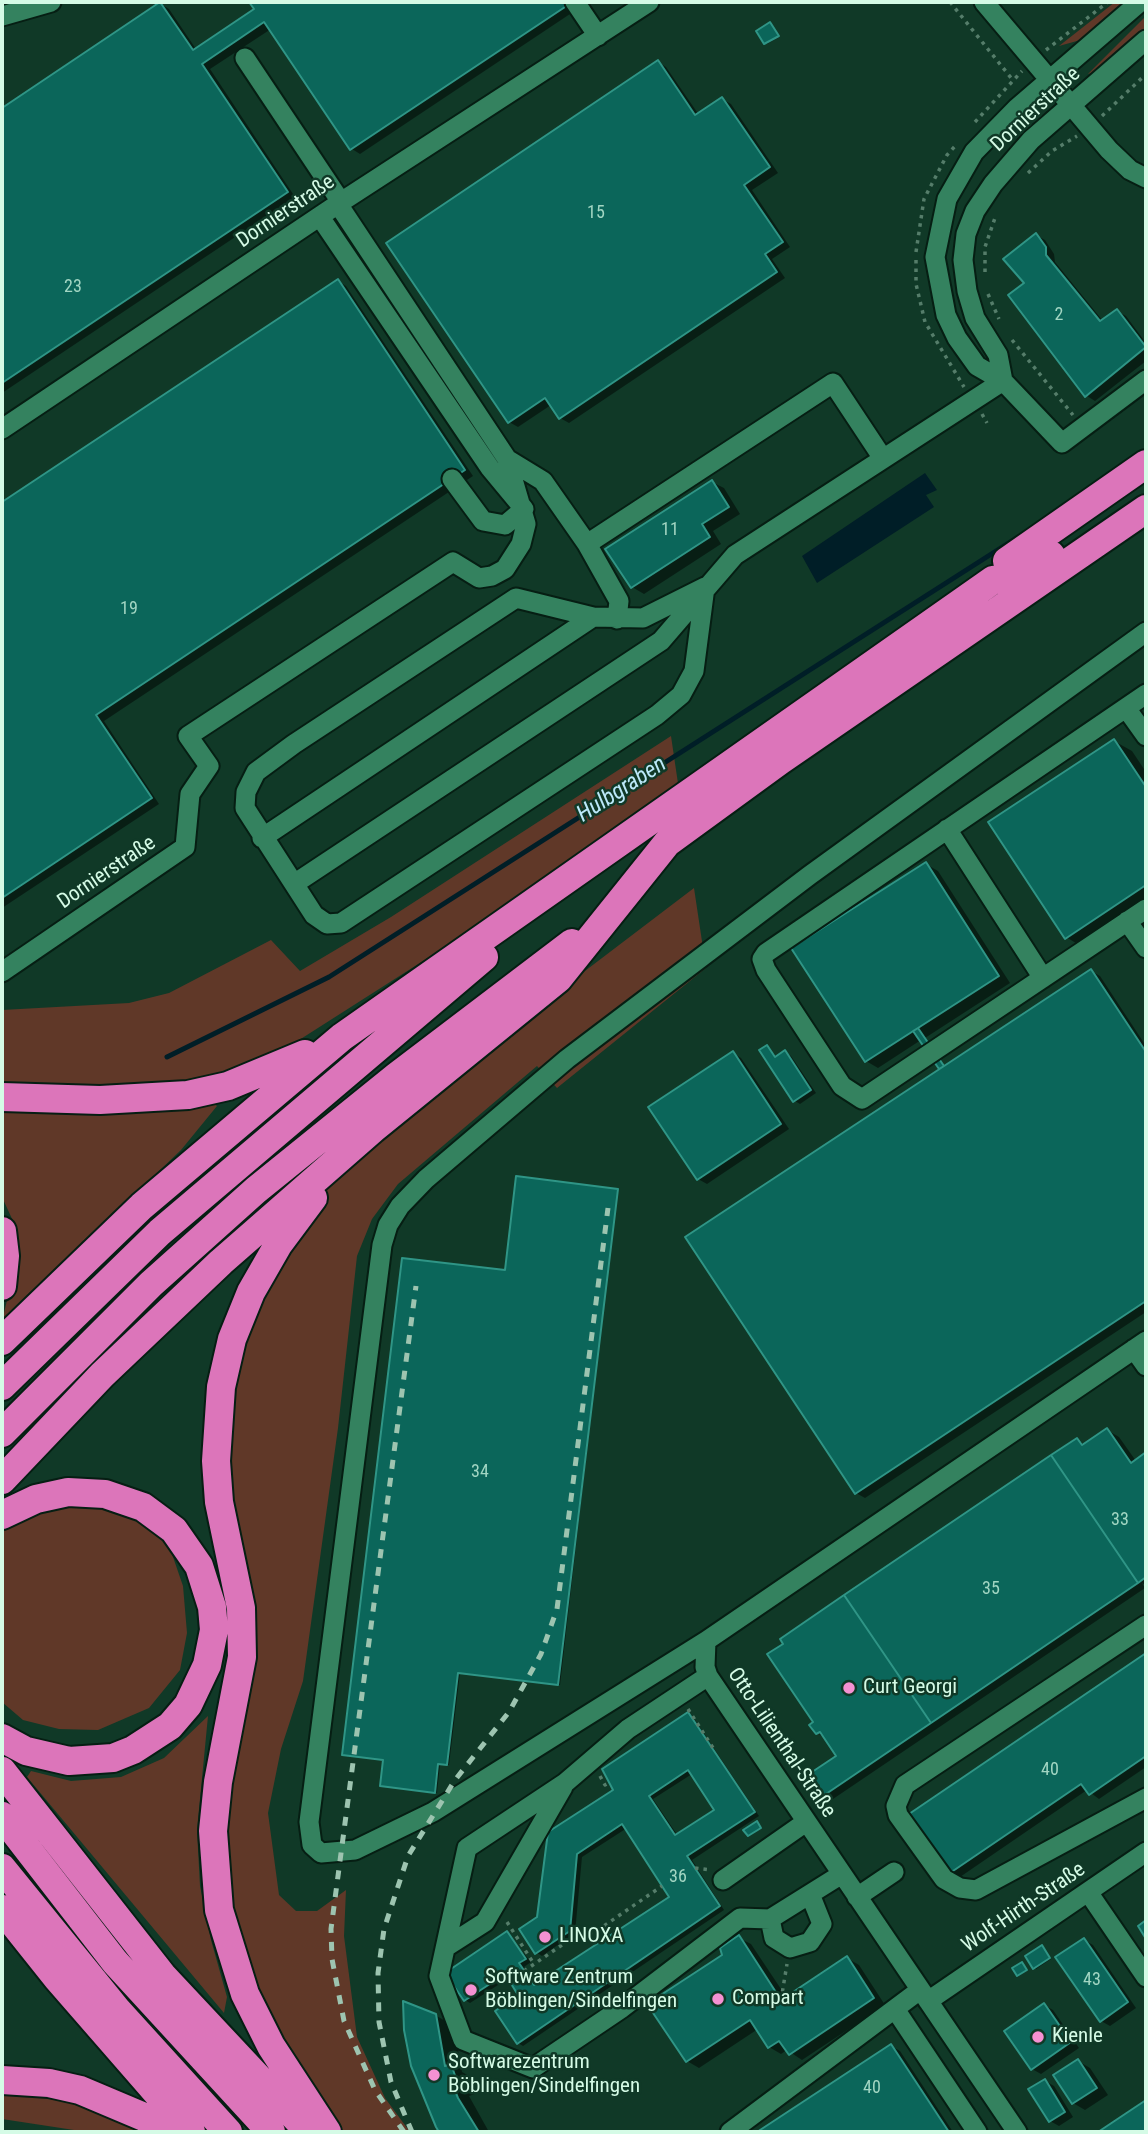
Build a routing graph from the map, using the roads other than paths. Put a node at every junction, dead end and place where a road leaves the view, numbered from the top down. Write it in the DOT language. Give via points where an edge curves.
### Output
graph roads {
  1 [pos="51,2"];
  2 [pos="575,2"];
  3 [pos="649,2"];
  4 [pos="984,2"];
  5 [pos="1140,2"];
  6 [pos="2,16"];
  7 [pos="598,36"];
  8 [pos="1146,40"];
  9 [pos="245,58"];
  10 [pos="1049,81"];
  11 [pos="1071,106"];
  12 [pos="1146,178"];
  13 [pos="339,203"];
  14 [pos="320,217"];
  15 [pos="1146,380"];
  16 [pos="1003,381"];
  17 [pos="2,429"];
  18 [pos="882,457"];
  19 [pos="507,459"];
  20 [pos="1143,476"];
  21 [pos="452,479"];
  22 [pos="524,509"];
  23 [pos="1146,509"];
  24 [pos="1099,522"];
  25 [pos="587,544"];
  26 [pos="705,587"];
  27 [pos="593,617"];
  28 [pos="617,619"];
  29 [pos="1146,632"];
  30 [pos="1146,694"];
  31 [pos="1126,708"];
  32 [pos="1146,736"];
  33 [pos="690,790"];
  34 [pos="947,829"];
  35 [pos="262,838"];
  36 [pos="293,884"];
  37 [pos="1146,909"];
  38 [pos="608,914"];
  39 [pos="1128,921"];
  40 [pos="1146,948"];
  41 [pos="2,972"];
  42 [pos="1043,978"];
  43 [pos="342,1037"];
  44 [pos="2,1097"];
  45 [pos="350,1150"];
  46 [pos="2,1231"];
  47 [pos="2,1286"];
  48 [pos="2,1342"];
  49 [pos="1140,1345"];
  50 [pos="1146,1366"];
  51 [pos="2,1386"];
  52 [pos="2,1433"];
  53 [pos="2,1480"];
  54 [pos="2,1515"];
  55 [pos="1146,1625"];
  56 [pos="706,1641"];
  57 [pos="708,1676"];
  58 [pos="2,1738"];
  59 [pos="2,1772"];
  60 [pos="565,1783"];
  61 [pos="1146,1798"];
  62 [pos="2,1816"];
  63 [pos="806,1822"];
  64 [pos="1146,1852"];
  65 [pos="2,1868"];
  66 [pos="894,1872"];
  67 [pos="842,1874"];
  68 [pos="723,1880"];
  69 [pos="1088,1892"];
  70 [pos="810,1895"];
  71 [pos="858,1897"];
  72 [pos="2,1909"];
  73 [pos="770,1919"];
  74 [pos="446,1947"];
  75 [pos="1146,1977"];
  76 [pos="924,1995"];
  77 [pos="895,2009"];
  78 [pos="2,2080"];
  79 [pos="166,2132"];
  80 [pos="191,2132"];
  81 [pos="229,2132"];
  82 [pos="271,2132"];
  83 [pos="309,2132"];
  84 [pos="327,2132"];
  85 [pos="730,2132"];
  86 [pos="977,2132"];
  87 [pos="1017,2132"];
  1 -- 6 [label="street"];
  2 -- 7 [label="street"];
  3 -- 7 [label="street, Dornierstraße"];
  4 -- 10 [label="street, Dornierstraße"];
  5 -- 10 [label="street, Dornierstraße"];
  7 -- 13 [label="street, Dornierstraße"];
  8 -- 11 [label="street, Dornierstraße"];
  9 -- 13 [label="street"];
  10 -- 11 [label="street"];
  10 -- 16 [label="street, Dornierstraße" via="974,152 947,199 938,233 935,257 946,315 977,366"];
  11 -- 12 [label="street" via="1130,170"];
  11 -- 16 [label="street, Dornierstraße" via="1014,157 975,211 966,234 967,291 975,318 998,355"];
  13 -- 14 [label="street, Dornierstraße"];
  13 -- 19 [label="street"];
  14 -- 17 [label="street, Dornierstraße"];
  14 -- 22 [label="street" via="490,468"];
  15 -- 16 [label="street, Dornierstraße" via="1062,443"];
  16 -- 18 [label="street"];
  18 -- 25 [label="street" via="833,383"];
  18 -- 26 [label="street" via="735,555"];
  19 -- 22 [label="street"];
  19 -- 25 [label="street" via="543,481"];
  20 -- 24 [label="highway"];
  21 -- 22 [label="street" via="483,521 505,525"];
  22 -- 41 [label="street, Dornierstraße" via="522,544 505,569 479,578 453,562 188,736 209,766 190,794 185,847"];
  23 -- 24 [label="highway"];
  24 -- 33 [label="highway" via="1012,579 993,580"];
  24 -- 38 [label="highway" via="709,810 667,844"];
  25 -- 28 [label="street" via="619,601"];
  26 -- 28 [label="street" via="643,618"];
  26 -- 36 [label="street" via="662,641"];
  26 -- 36 [label="street" via="694,671 681,695 657,715 341,923 327,923 314,915"];
  27 -- 28 [label="street"];
  27 -- 35 [label="street"];
  27 -- 35 [label="street" via="516,598 294,744 256,772 246,792 244,808"];
  29 -- 56 [label="street" via="567,1059 426,1179 388,1225 309,1822 312,1845 321,1853 355,1850 433,1812"];
  30 -- 31 [label="street"];
  31 -- 32 [label="street"];
  31 -- 34 [label="street"];
  33 -- 43 [label="highway"];
  33 -- 51 [label="highway" via="229,1171"];
  34 -- 42 [label="street"];
  34 -- 42 [label="street" via="766,953 762,959 766,970 842,1086 862,1099"];
  35 -- 36 [label="street"];
  37 -- 39 [label="street"];
  38 -- 45 [label="highway" via="558,979"];
  38 -- 52 [label="highway" via="256,1190 151,1284"];
  39 -- 40 [label="street"];
  39 -- 42 [label="street"];
  43 -- 44 [label="highway" via="258,1075 188,1095 100,1100"];
  43 -- 48 [label="highway" via="142,1206"];
  45 -- 53 [label="highway" via="158,1319"];
  45 -- 84 [label="highway" via="278,1245 251,1292 226,1363 216,1439 219,1502 239,1593 242,1642 237,1694 215,1805 219,1910 234,1966 257,2021"];
  46 -- 47 [label="highway"];
  49 -- 50 [label="street"];
  49 -- 56 [label="street"];
  54 -- 58 [label="highway" via="36,1499 68,1492 105,1494 143,1507 174,1530 199,1566 214,1630 207,1665 188,1705 170,1726 134,1750 113,1758 69,1762 26,1751"];
  55 -- 61 [label="street" via="905,1785 896,1806 944,1879 976,1890"];
  56 -- 57 [label="street, Otto-Lilienthal-Straße"];
  57 -- 60 [label="street" via="628,1729"];
  57 -- 63 [label="street, Otto-Lilienthal-Straße"];
  59 -- 83 [label="highway" via="162,1975"];
  60 -- 74 [label="street" via="485,1922"];
  60 -- 74 [label="street" via="467,1848"];
  62 -- 82 [label="highway" via="115,1962"];
  63 -- 67 [label="street, Otto-Lilienthal-Straße"];
  63 -- 68 [label="street"];
  64 -- 69 [label="street, Wolf-Hirth-Straße"];
  65 -- 81 [label="highway" via="102,1992"];
  66 -- 71 [label="street"];
  67 -- 70 [label="street"];
  67 -- 71 [label="street, Otto-Lilienthal-Straße"];
  69 -- 75 [label="street"];
  69 -- 76 [label="street, Wolf-Hirth-Straße"];
  70 -- 73 [label="street"];
  70 -- 73 [label="street" via="822,1924 810,1942 790,1948 774,1938"];
  71 -- 76 [label="street, Otto-Lilienthal-Straße"];
  72 -- 80 [label="highway"];
  73 -- 74 [label="street" via="740,1918 622,2008 533,2068 464,2040 439,1976"];
  76 -- 77 [label="street, Wolf-Hirth-Straße"];
  76 -- 87 [label="street, Otto-Lilienthal-Straße"];
  77 -- 85 [label="street, Wolf-Hirth-Straße"];
  77 -- 86 [label="street"];
  78 -- 79 [label="highway" via="80,2090 144,2117"];
}
